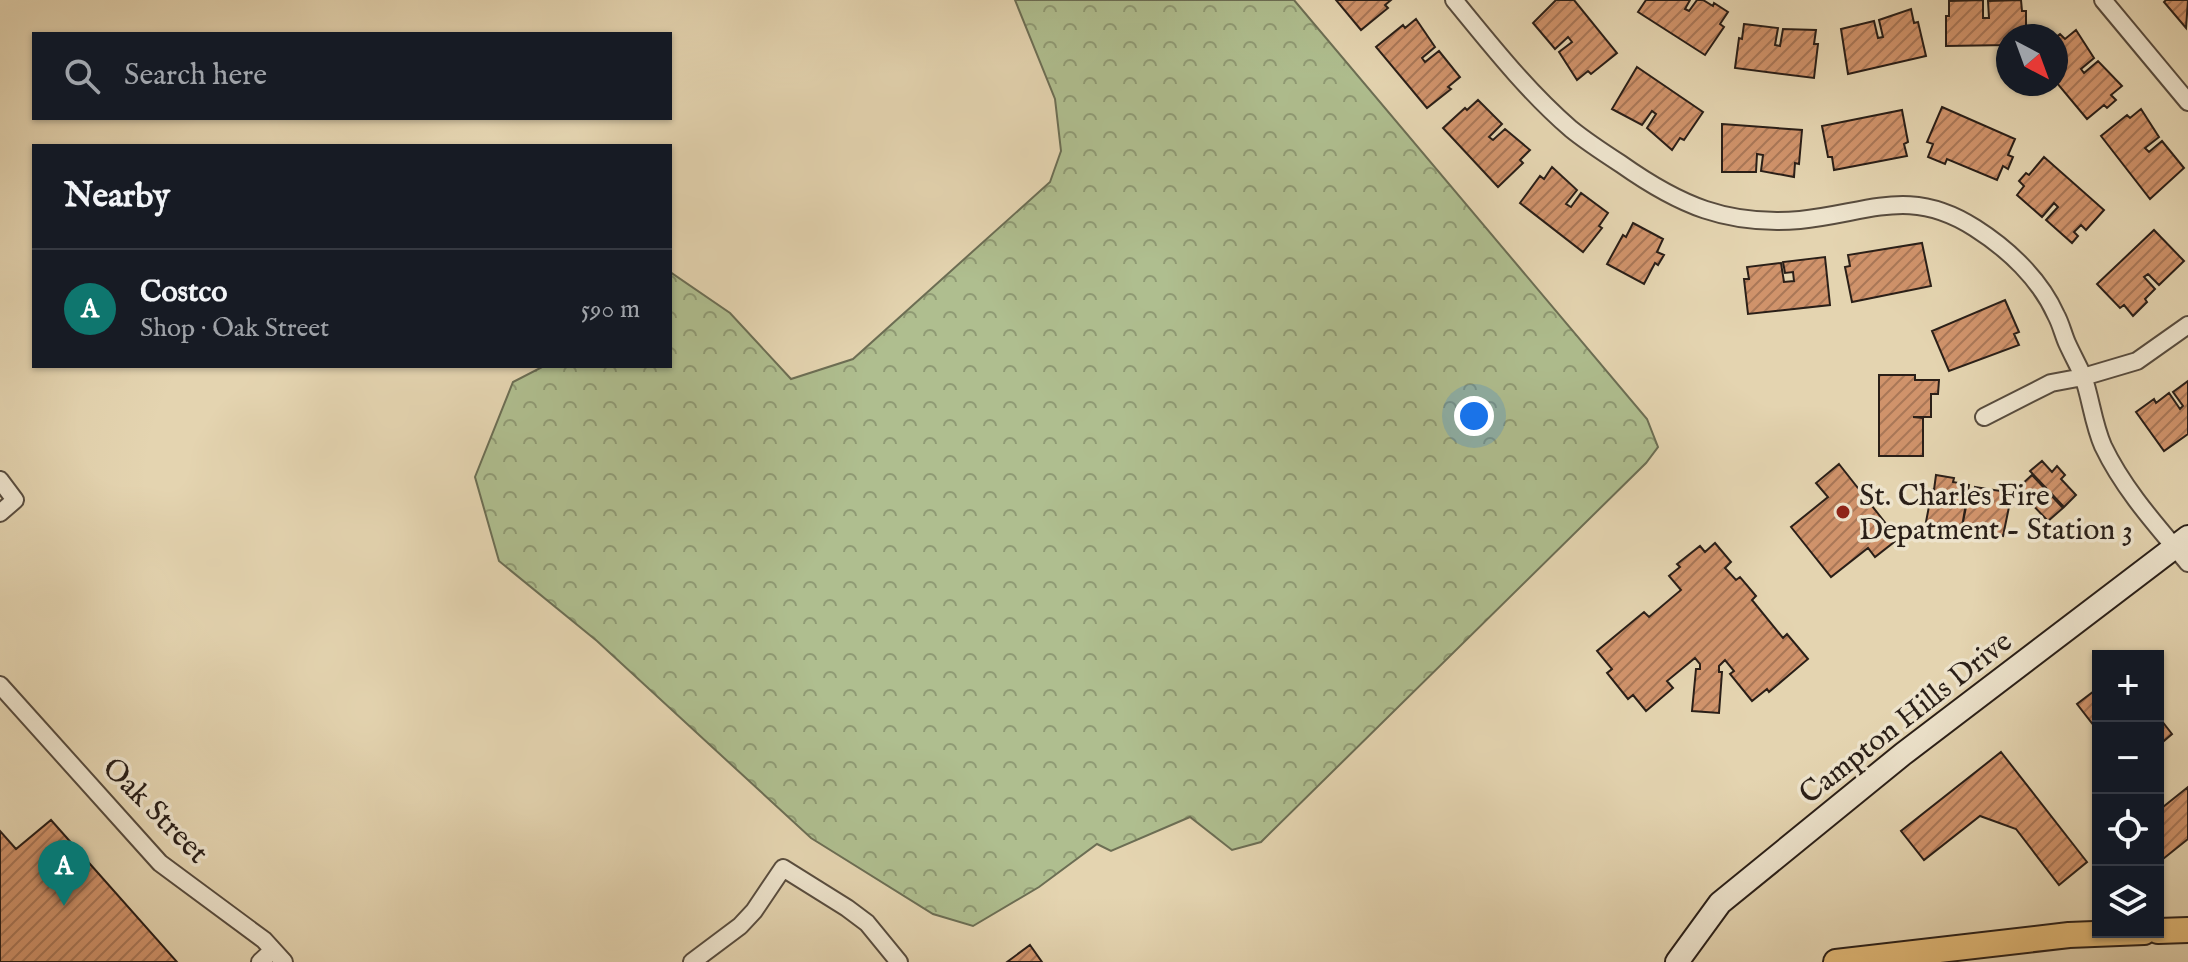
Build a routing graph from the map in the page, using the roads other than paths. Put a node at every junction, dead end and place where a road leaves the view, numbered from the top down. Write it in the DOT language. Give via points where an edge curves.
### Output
graph roads {
  1 [pos="1454,0"];
  2 [pos="2103,0"];
  3 [pos="2188,102"];
  4 [pos="2188,325"];
  5 [pos="2083,377"];
  6 [pos="1984,417"];
  7 [pos="0,480"];
  8 [pos="0,513"];
  9 [pos="2184,549"];
  10 [pos="0,685"];
  11 [pos="2188,930"];
  12 [pos="2164,931"];
  13 [pos="2092,934"];
  14 [pos="279,956"];
  15 [pos="260,962"];
  16 [pos="692,962"];
  17 [pos="899,962"];
  18 [pos="1677,962"];
  19 [pos="1836,962"];
  1 -- 5 [label="street" via="1534,95 1573,131 1675,200 1742,219 1800,220 1883,205 1923,205 1953,214 2008,253 2036,281"];
  2 -- 3 [label="street"];
  4 -- 5 [label="street" via="2137,361"];
  5 -- 6 [label="street" via="2051,383"];
  5 -- 9 [label="street" via="2113,466"];
  7 -- 8 [label="street" via="15,500"];
  9 -- 18 [label="street, Campton Hills Drive" via="1903,754 1720,903"];
  10 -- 14 [label="street, Oak Street" via="160,863"];
  11 -- 12 [label="main road"];
  13 -- 19 [label="main road"];
  14 -- 15 [label="street"];
  16 -- 17 [label="street" via="740,926 783,868 867,923"];
}
